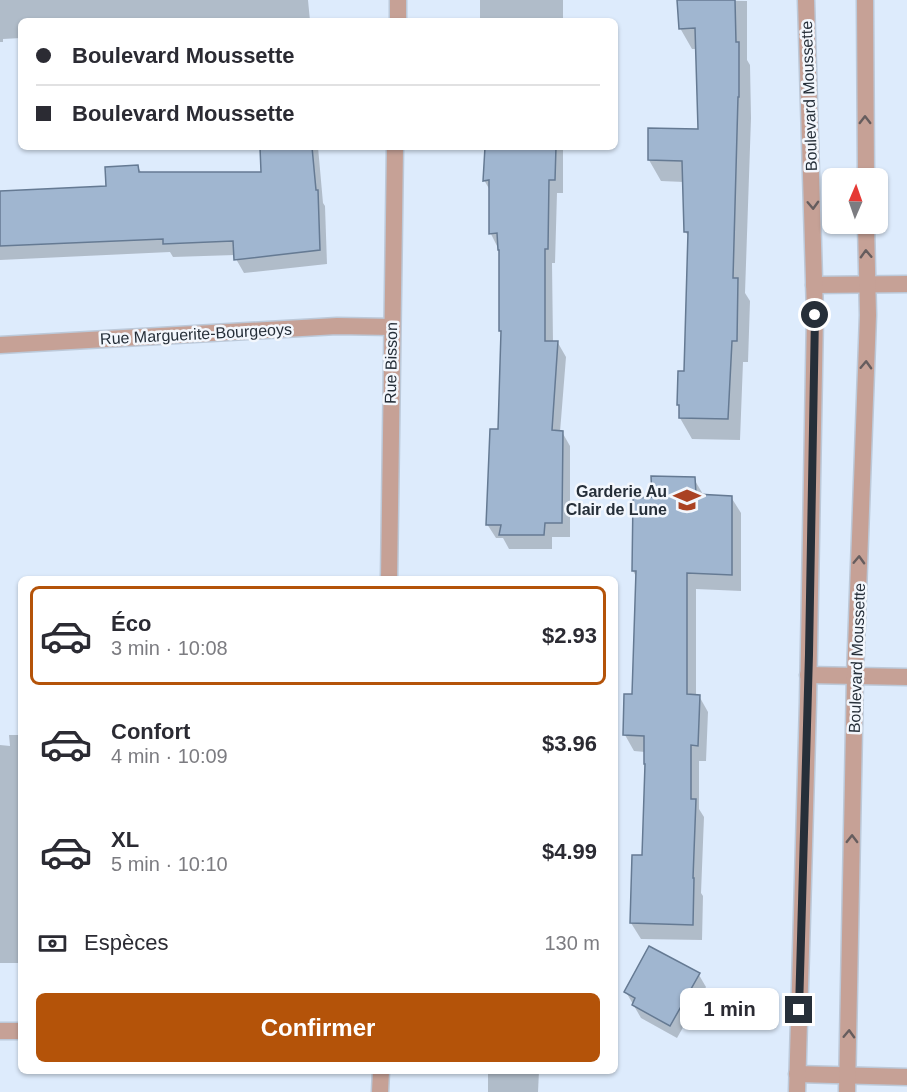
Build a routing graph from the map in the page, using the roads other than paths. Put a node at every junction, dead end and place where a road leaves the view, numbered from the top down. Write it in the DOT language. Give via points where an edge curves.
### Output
graph roads {
  1 [pos="398,0"];
  2 [pos="806,0"];
  3 [pos="865,0"];
  4 [pos="398,18"];
  5 [pos="395,150"];
  6 [pos="866,168"];
  7 [pos="866,234"];
  8 [pos="907,284"];
  9 [pos="814,285"];
  10 [pos="868,285"];
  11 [pos="392,327"];
  12 [pos="0,345"];
  13 [pos="388,576"];
  14 [pos="808,675"];
  15 [pos="855,676"];
  16 [pos="907,677"];
  17 [pos="18,1030"];
  18 [pos="0,1031"];
  19 [pos="381,1074"];
  20 [pos="797,1074"];
  21 [pos="847,1075"];
  22 [pos="907,1077"];
  23 [pos="380,1092"];
  24 [pos="797,1092"];
  25 [pos="847,1092"];
  1 -- 4 [label="street"];
  2 -- 9 [label="street, Boulevard Moussette, one-way"];
  6 -- 3 [label="street, one-way"];
  5 -- 11 [label="street, Rue Bisson"];
  10 -- 7 [label="street, Boulevard Moussette, one-way"];
  8 -- 10 [label="street"];
  9 -- 10 [label="street"];
  9 -- 14 [label="street, Boulevard Moussette"];
  15 -- 10 [label="street, Boulevard Moussette, one-way"];
  11 -- 12 [label="street, Rue Marguerite-Bourgeoys" via="337,326"];
  11 -- 13 [label="street, Rue Bisson"];
  14 -- 15 [label="street"];
  14 -- 20 [label="street, Boulevard Moussette"];
  15 -- 16 [label="street"];
  21 -- 15 [label="street, Boulevard Moussette, one-way"];
  17 -- 18 [label="street"];
  19 -- 23 [label="street"];
  20 -- 21 [label="street"];
  20 -- 24 [label="street, Boulevard Moussette"];
  21 -- 22 [label="street"];
  21 -- 25 [label="street, Boulevard Moussette"];
}
